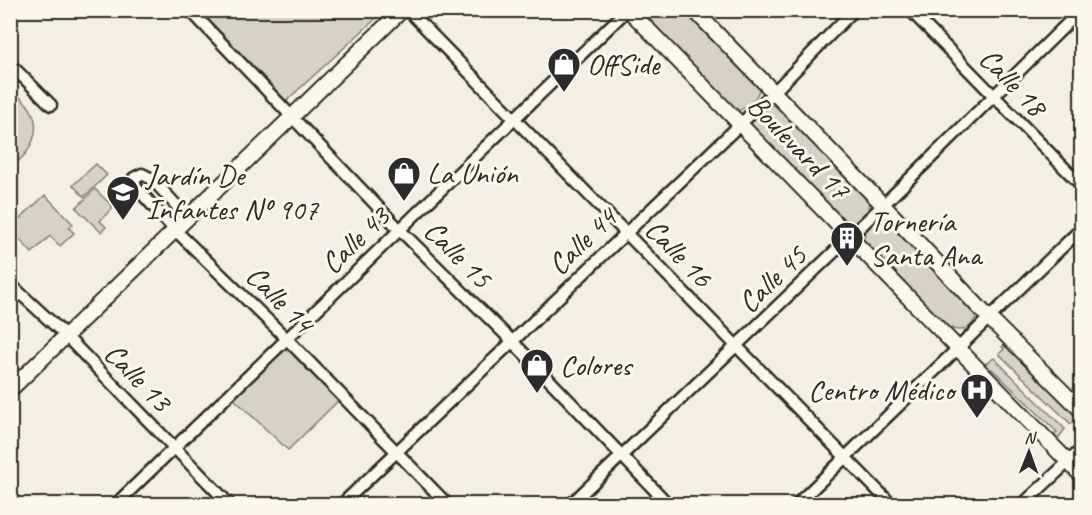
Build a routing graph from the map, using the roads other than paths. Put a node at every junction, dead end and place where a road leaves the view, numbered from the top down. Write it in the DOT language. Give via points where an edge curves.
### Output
graph roads {
  1 [pos="190,10"];
  2 [pos="389,10"];
  3 [pos="402,10"];
  4 [pos="408,10"];
  5 [pos="628,10"];
  6 [pos="694,10"];
  7 [pos="854,10"];
  8 [pos="910,10"];
  9 [pos="1081,10"];
  10 [pos="10,64"];
  11 [pos="773,93"];
  12 [pos="993,96"];
  13 [pos="51,105"];
  14 [pos="290,114"];
  15 [pos="514,118"];
  16 [pos="740,125"];
  17 [pos="1082,186"];
  18 [pos="883,205"];
  19 [pos="185,215"];
  20 [pos="173,227"];
  21 [pos="1082,228"];
  22 [pos="400,230"];
  23 [pos="625,232"];
  24 [pos="849,237"];
  25 [pos="10,284"];
  26 [pos="989,318"];
  27 [pos="63,333"];
  28 [pos="287,339"];
  29 [pos="513,342"];
  30 [pos="736,346"];
  31 [pos="957,350"];
  32 [pos="10,379"];
  33 [pos="10,390"];
  34 [pos="1082,411"];
  35 [pos="173,449"];
  36 [pos="1082,449"];
  37 [pos="395,452"];
  38 [pos="622,457"];
  39 [pos="844,458"];
  40 [pos="1067,462"];
  41 [pos="1082,476"];
  42 [pos="116,504"];
  43 [pos="229,504"];
  44 [pos="342,504"];
  45 [pos="447,504"];
  46 [pos="572,504"];
  47 [pos="669,504"];
  48 [pos="797,504"];
  49 [pos="891,504"];
  50 [pos="1023,504"];
  1 -- 14 [label="street, Calle 15"];
  2 -- 14 [label="main road"];
  3 -- 14 [label="main road"];
  4 -- 15 [label="street, Calle 16"];
  5 -- 15 [label="street, Calle 43"];
  5 -- 16 [label="main road, Boulevard 17"];
  6 -- 11 [label="main road, Boulevard 17"];
  7 -- 11 [label="street, Calle 44"];
  8 -- 12 [label="street, Calle 18"];
  9 -- 12 [label="street, Calle 45"];
  10 -- 13 [label="street"];
  11 -- 16 [label="street, Calle 44"];
  11 -- 18 [label="main road, Boulevard 17"];
  12 -- 17 [label="street, Calle 18"];
  12 -- 18 [label="street, Calle 45"];
  14 -- 19 [label="main road"];
  14 -- 22 [label="street, Calle 15"];
  15 -- 22 [label="street, Calle 43"];
  15 -- 23 [label="street, Calle 16"];
  16 -- 23 [label="street, Calle 44"];
  16 -- 24 [label="main road, Boulevard 17"];
  18 -- 24 [label="street, Calle 45"];
  18 -- 26 [label="main road, Boulevard 17"];
  19 -- 20 [label="main road"];
  19 -- 20 [label="street, Calle 14" via="152,179 142,174 134,178 136,187"];
  20 -- 27 [label="main road"];
  20 -- 28 [label="street, Calle 14"];
  21 -- 26 [label="street"];
  22 -- 28 [label="street, Calle 43"];
  22 -- 29 [label="street, Calle 15"];
  23 -- 29 [label="street, Calle 44"];
  23 -- 30 [label="street, Calle 16"];
  24 -- 30 [label="street, Calle 45"];
  24 -- 31 [label="main road, Boulevard 17"];
  25 -- 27 [label="street, Calle 13"];
  26 -- 31 [label="street"];
  26 -- 34 [label="main road, Boulevard 17"];
  27 -- 32 [label="main road"];
  27 -- 33 [label="main road"];
  27 -- 35 [label="street, Calle 13"];
  28 -- 35 [label="street, Calle 43"];
  28 -- 37 [label="street, Calle 14"];
  29 -- 37 [label="street, Calle 44"];
  29 -- 38 [label="street, Calle 15"];
  30 -- 38 [label="street, Calle 45"];
  30 -- 39 [label="street, Calle 16"];
  31 -- 39 [label="street"];
  31 -- 40 [label="main road, Boulevard 17"];
  35 -- 42 [label="street, Calle 43"];
  35 -- 43 [label="street, Calle 13"];
  36 -- 40 [label="street"];
  37 -- 44 [label="street, Calle 44"];
  37 -- 45 [label="street, Calle 14"];
  38 -- 46 [label="street, Calle 45"];
  38 -- 47 [label="street, Calle 15"];
  39 -- 48 [label="street"];
  39 -- 49 [label="street, Calle 16"];
  40 -- 41 [label="main road, Boulevard 17"];
  40 -- 50 [label="street"];
}
